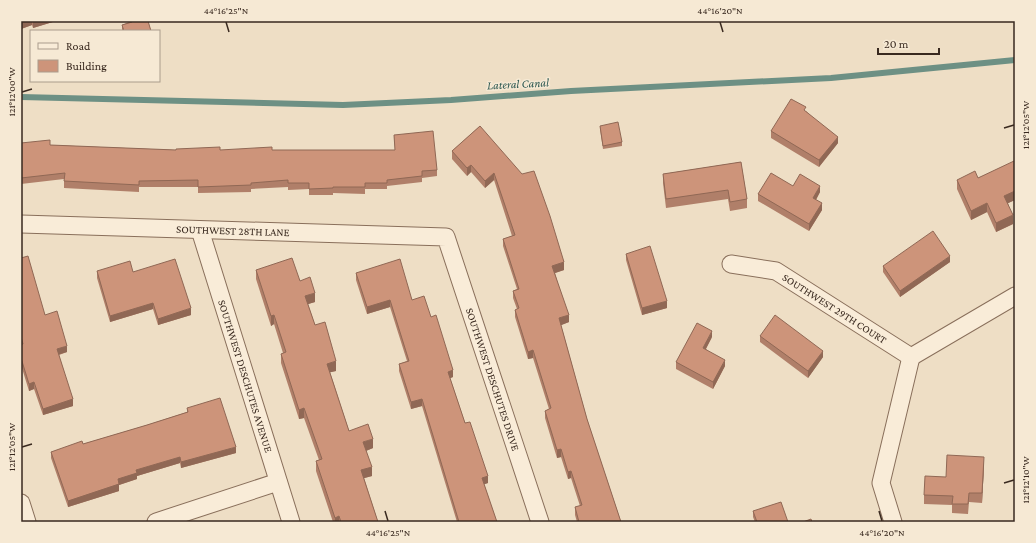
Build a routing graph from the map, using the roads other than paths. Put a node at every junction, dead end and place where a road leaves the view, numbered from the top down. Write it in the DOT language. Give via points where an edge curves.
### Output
graph roads {
  1 [pos="21,224"];
  2 [pos="200,230"];
  3 [pos="446,237"];
  4 [pos="730,264"];
  5 [pos="1015,296"];
  6 [pos="912,357"];
  7 [pos="278,482"];
  8 [pos="21,502"];
  9 [pos="27,522"];
  10 [pos="156,522"];
  11 [pos="291,522"];
  12 [pos="540,522"];
  13 [pos="893,522"];
  1 -- 2 [label="street, SOUTHWEST 28TH LANE"];
  2 -- 3 [label="street, SOUTHWEST 28TH LANE"];
  2 -- 7 [label="street, SOUTHWEST DESCHUTES AVENUE"];
  3 -- 12 [label="street, SOUTHWEST DESCHUTES DRIVE"];
  4 -- 6 [label="street, SOUTHWEST 29TH COURT" via="776,271"];
  5 -- 6 [label="street"];
  6 -- 13 [label="street" via="881,483"];
  7 -- 10 [label="street"];
  7 -- 11 [label="street, SOUTHWEST DESCHUTES AVENUE"];
  8 -- 9 [label="street"];
}
